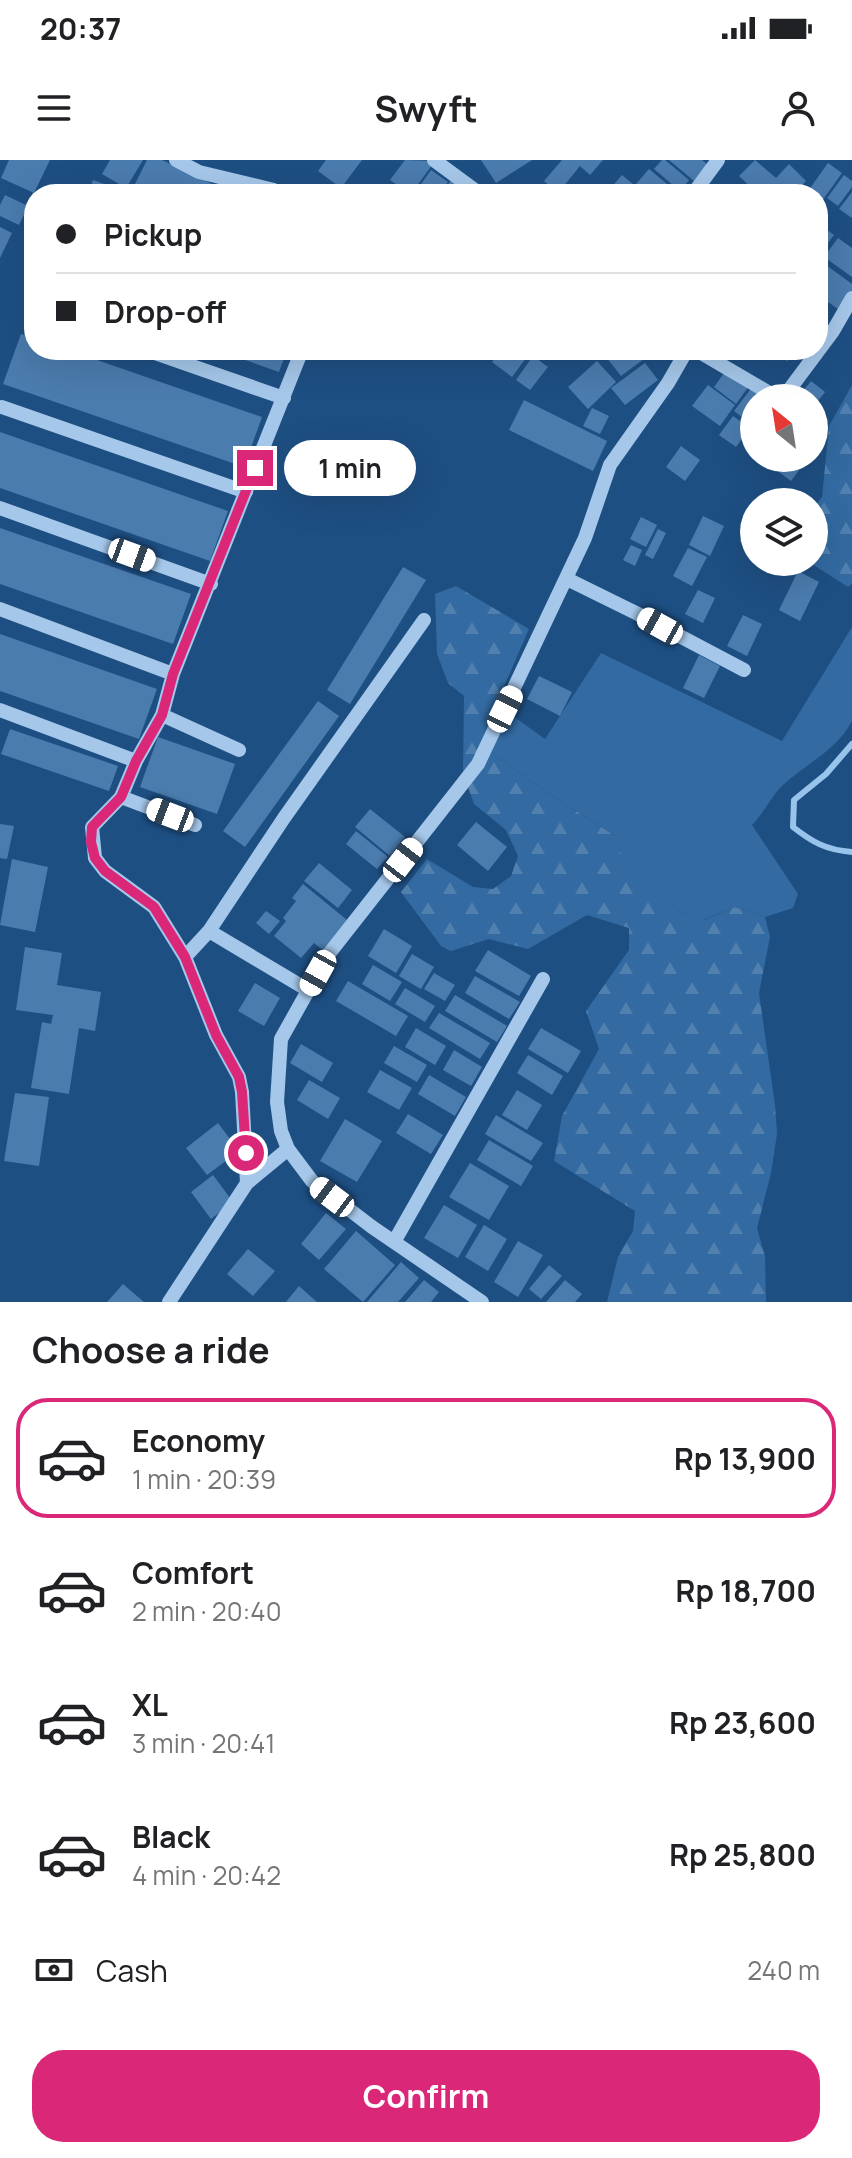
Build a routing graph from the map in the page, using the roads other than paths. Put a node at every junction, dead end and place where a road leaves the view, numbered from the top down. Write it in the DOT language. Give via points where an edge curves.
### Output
graph roads {
  1 [pos="176,160"];
  2 [pos="434,160"];
  3 [pos="718,160"];
  4 [pos="249,184"];
  5 [pos="466,184"];
  6 [pos="700,184"];
  7 [pos="852,298"];
  8 [pos="828,338"];
  9 [pos="175,360"];
  10 [pos="298,360"];
  11 [pos="681,360"];
  12 [pos="713,360"];
  13 [pos="811,360"];
  14 [pos="755,384"];
  15 [pos="793,384"];
  16 [pos="284,398"];
  17 [pos="2,407"];
  18 [pos="246,492"];
  19 [pos="0,508"];
  20 [pos="567,579"];
  21 [pos="211,584"];
  22 [pos="0,609"];
  23 [pos="424,620"];
  24 [pos="744,670"];
  25 [pos="173,674"];
  26 [pos="0,710"];
  27 [pos="162,715"];
  28 [pos="239,750"];
  29 [pos="136,761"];
  30 [pos="121,797"];
  31 [pos="195,825"];
  32 [pos="209,931"];
  33 [pos="185,957"];
  34 [pos="543,979"];
  35 [pos="308,990"];
  36 [pos="288,1149"];
  37 [pos="247,1183"];
  38 [pos="394,1242"];
  39 [pos="169,1302"];
  40 [pos="482,1302"];
  1 -- 4 [label="street" via="199,172"];
  2 -- 5 [label="street"];
  3 -- 6 [label="street"];
  7 -- 8 [label="street"];
  9 -- 16 [label="street"];
  10 -- 16 [label="street"];
  11 -- 20 [label="street" via="610,465"];
  12 -- 14 [label="street"];
  13 -- 15 [label="street"];
  16 -- 18 [label="street"];
  17 -- 18 [label="street"];
  18 -- 21 [label="street"];
  19 -- 21 [label="street"];
  20 -- 24 [label="street"];
  20 -- 35 [label="street" via="478,764 328,955"];
  21 -- 25 [label="street"];
  22 -- 25 [label="street"];
  23 -- 32 [label="street"];
  25 -- 27 [label="street"];
  26 -- 29 [label="street"];
  27 -- 28 [label="street"];
  27 -- 29 [label="street"];
  29 -- 30 [label="street"];
  30 -- 31 [label="street"];
  30 -- 33 [label="street" via="92,827 95,858 154,907"];
  32 -- 33 [label="street"];
  32 -- 35 [label="street"];
  33 -- 37 [label="street" via="239,1077"];
  34 -- 38 [label="street"];
  35 -- 36 [label="street" via="281,1039 277,1102"];
  36 -- 37 [label="street"];
  36 -- 38 [label="street" via="312,1181"];
  37 -- 39 [label="street"];
  38 -- 40 [label="street"];
}
